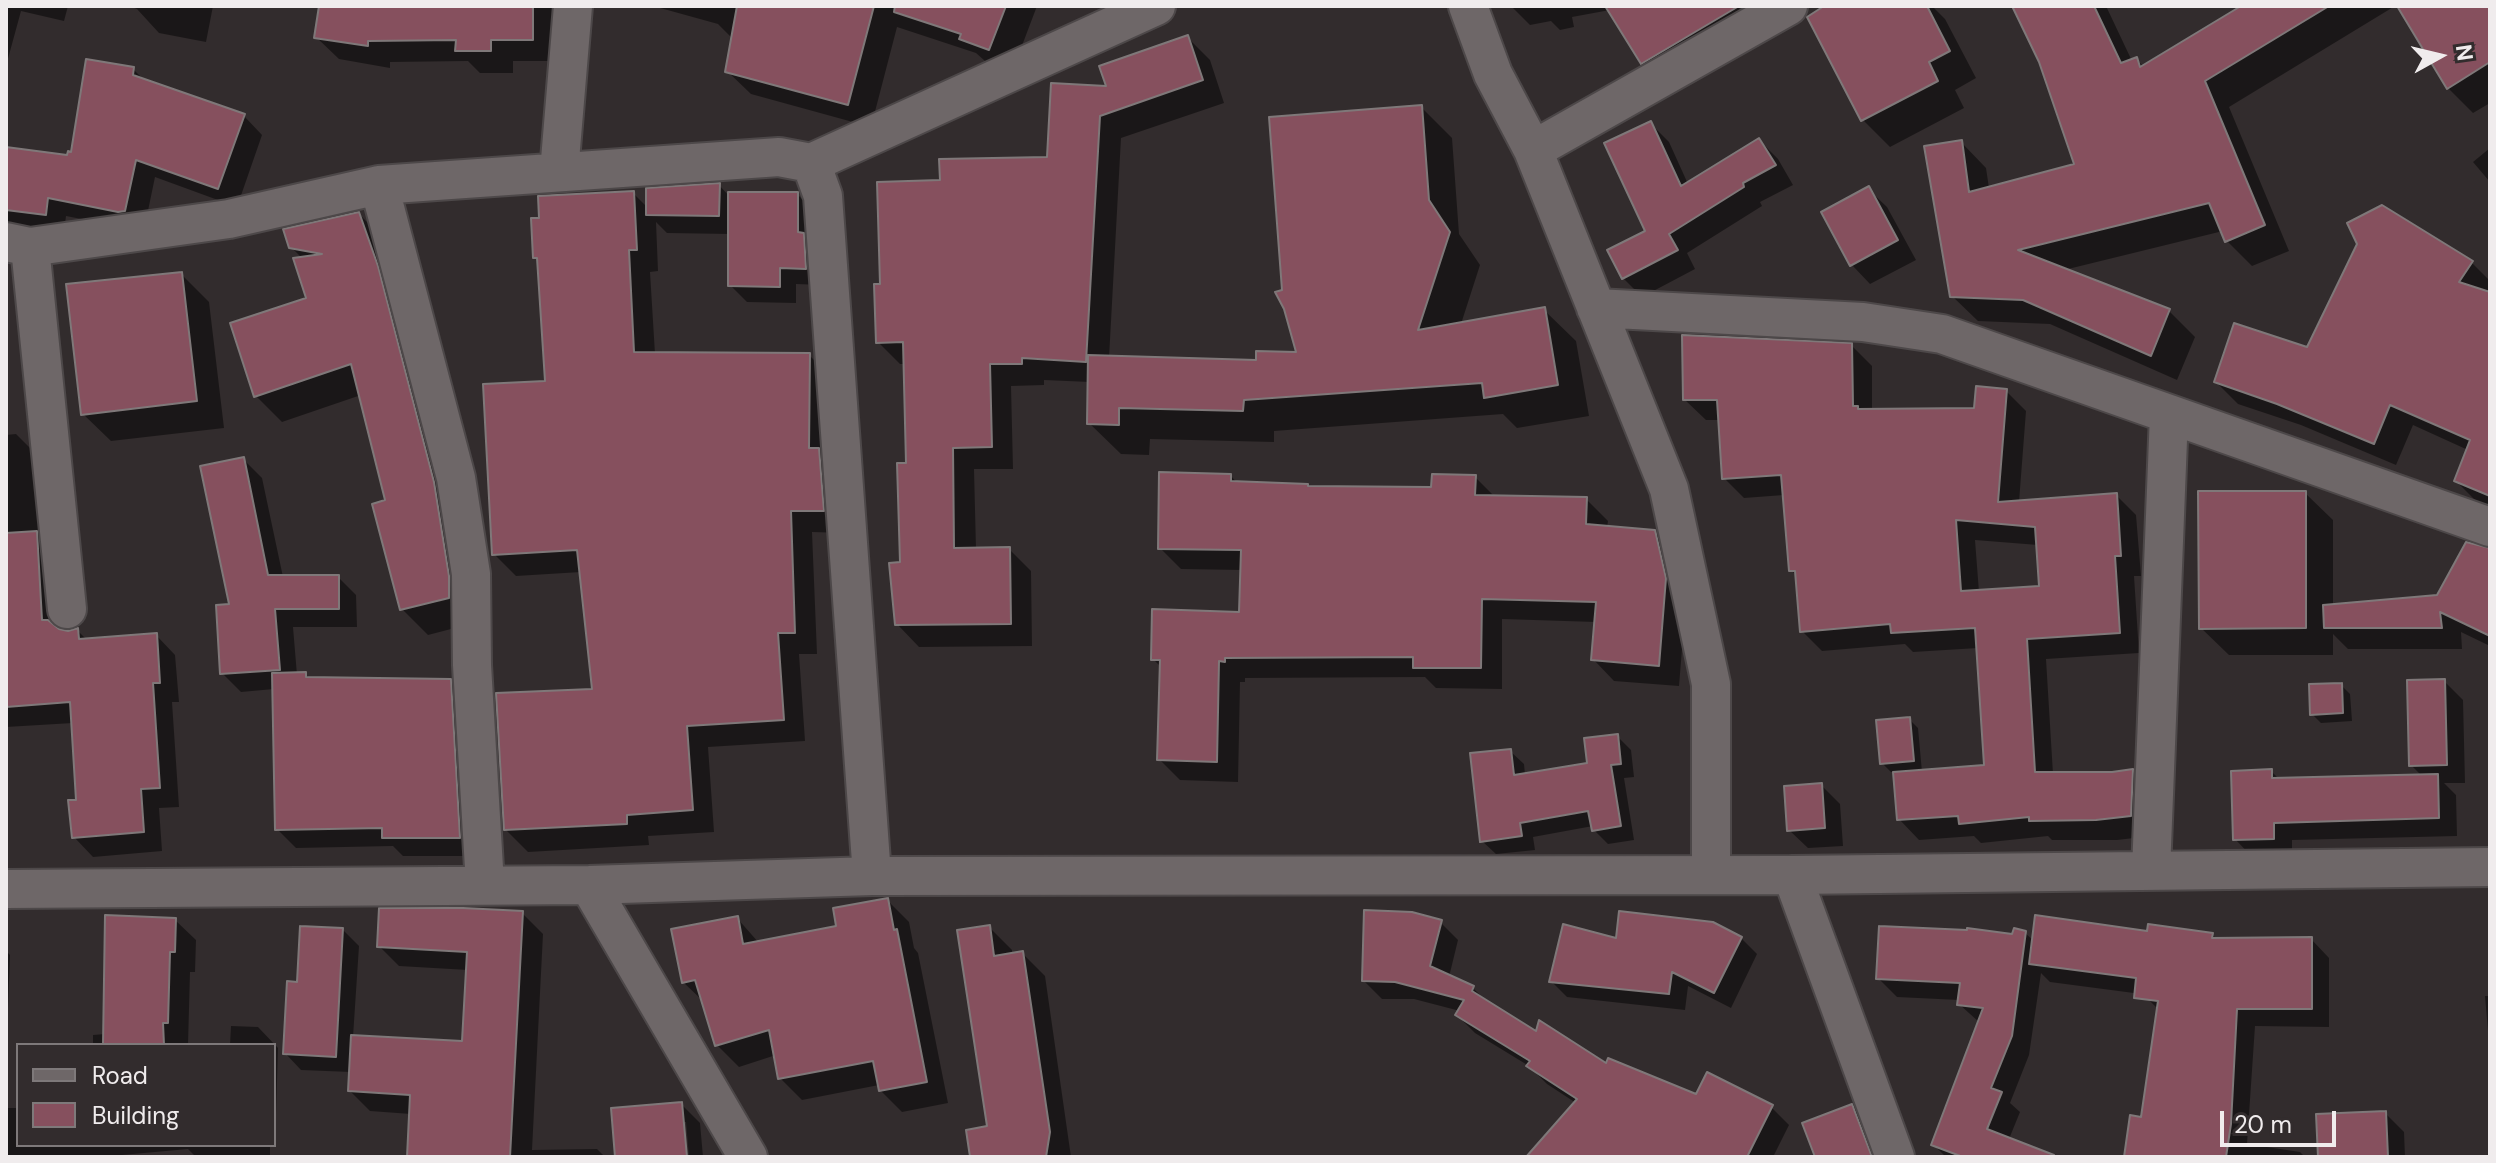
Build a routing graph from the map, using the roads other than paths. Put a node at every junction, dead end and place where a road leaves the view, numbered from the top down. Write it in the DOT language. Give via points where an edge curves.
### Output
graph roads {
  1 [pos="573,6"];
  2 [pos="1156,6"];
  3 [pos="1468,6"];
  4 [pos="1788,6"];
  5 [pos="1533,150"];
  6 [pos="811,163"];
  7 [pos="559,172"];
  8 [pos="379,185"];
  9 [pos="18,245"];
  10 [pos="1596,308"];
  11 [pos="2169,414"];
  12 [pos="2490,527"];
  13 [pos="67,609"];
  14 [pos="2490,867"];
  15 [pos="2151,871"];
  16 [pos="1711,875"];
  17 [pos="1792,875"];
  18 [pos="872,876"];
  19 [pos="485,885"];
  20 [pos="589,885"];
  21 [pos="6,889"];
  22 [pos="748,1157"];
  23 [pos="1895,1157"];
  1 -- 7 [label="street"];
  2 -- 6 [label="street"];
  3 -- 5 [label="street" via="1493,74"];
  4 -- 5 [label="street"];
  5 -- 10 [label="street"];
  6 -- 7 [label="street" via="779,157"];
  6 -- 18 [label="street" via="823,196"];
  7 -- 8 [label="street"];
  8 -- 9 [label="street" via="229,219"];
  8 -- 19 [label="street" via="456,478 471,574"];
  9 -- 13 [label="street"];
  10 -- 11 [label="street" via="1863,322 1942,334"];
  10 -- 16 [label="street" via="1669,489 1711,684"];
  11 -- 12 [label="street"];
  11 -- 15 [label="street"];
  14 -- 15 [label="street"];
  15 -- 17 [label="street"];
  16 -- 17 [label="street"];
  16 -- 18 [label="street"];
  17 -- 23 [label="street"];
  18 -- 20 [label="street"];
  19 -- 20 [label="street"];
  19 -- 21 [label="street"];
  20 -- 22 [label="street"];
}
